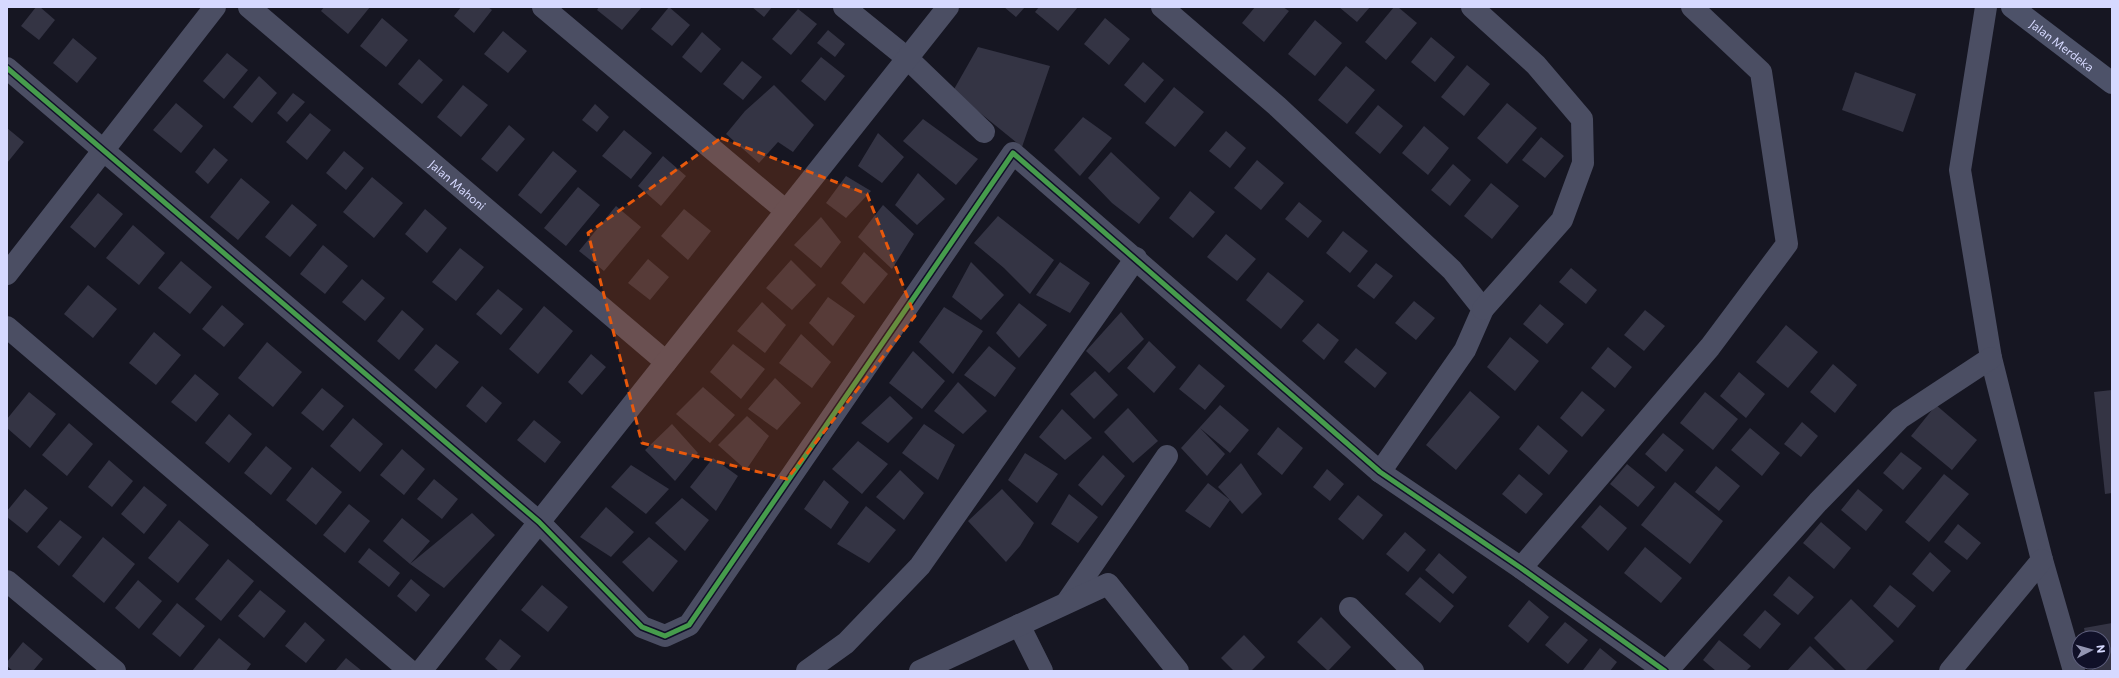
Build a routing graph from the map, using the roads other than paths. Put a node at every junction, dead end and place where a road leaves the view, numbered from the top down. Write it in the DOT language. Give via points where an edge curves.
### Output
graph roads {
  1 [pos="215,7"];
  2 [pos="249,7"];
  3 [pos="543,7"];
  4 [pos="844,7"];
  5 [pos="948,7"];
  6 [pos="1162,7"];
  7 [pos="1472,7"];
  8 [pos="1692,7"];
  9 [pos="1986,7"];
  10 [pos="2012,7"];
  11 [pos="907,58"];
  12 [pos="7,68"];
  13 [pos="2112,83"];
  14 [pos="984,132"];
  15 [pos="104,149"];
  16 [pos="786,211"];
  17 [pos="1136,258"];
  18 [pos="7,274"];
  19 [pos="1483,309"];
  20 [pos="7,327"];
  21 [pos="1991,358"];
  22 [pos="666,362"];
  23 [pos="1167,456"];
  24 [pos="1380,472"];
  25 [pos="539,522"];
  26 [pos="2042,560"];
  27 [pos="1521,568"];
  28 [pos="7,582"];
  29 [pos="1067,603"];
  30 [pos="1350,608"];
  31 [pos="1019,625"];
  32 [pos="115,671"];
  33 [pos="410,671"];
  34 [pos="421,671"];
  35 [pos="807,671"];
  36 [pos="920,671"];
  37 [pos="1042,671"];
  38 [pos="1178,671"];
  39 [pos="1413,671"];
  40 [pos="1666,671"];
  41 [pos="1950,671"];
  42 [pos="2074,671"];
  1 -- 15 [label="street"];
  2 -- 22 [label="street, Jalan Mahoni"];
  3 -- 16 [label="street"];
  4 -- 11 [label="street"];
  5 -- 11 [label="street"];
  6 -- 19 [label="street" via="1277,106 1452,270"];
  7 -- 19 [label="street" via="1536,65 1582,119 1583,163 1562,220"];
  8 -- 27 [label="street" via="1761,72 1787,244 1710,347"];
  9 -- 21 [label="street" via="1960,170"];
  10 -- 13 [label="street, Jalan Merdeka"];
  11 -- 14 [label="street"];
  11 -- 16 [label="street"];
  12 -- 15 [label="street"];
  15 -- 18 [label="street"];
  15 -- 25 [label="street"];
  16 -- 22 [label="street"];
  17 -- 24 [label="street"];
  17 -- 25 [label="street" via="1013,153 689,625 665,636 642,628"];
  17 -- 35 [label="street" via="920,566 846,643"];
  19 -- 24 [label="street" via="1465,350"];
  20 -- 33 [label="street"];
  21 -- 26 [label="street"];
  21 -- 40 [label="street" via="1900,418 1818,502"];
  22 -- 25 [label="street"];
  23 -- 29 [label="street"];
  24 -- 27 [label="street"];
  25 -- 34 [label="street"];
  26 -- 41 [label="street"];
  26 -- 42 [label="street"];
  27 -- 40 [label="street"];
  28 -- 32 [label="street"];
  29 -- 31 [label="street"];
  29 -- 38 [label="street" via="1108,584"];
  30 -- 39 [label="street"];
  31 -- 36 [label="street"];
  31 -- 37 [label="street"];
}
